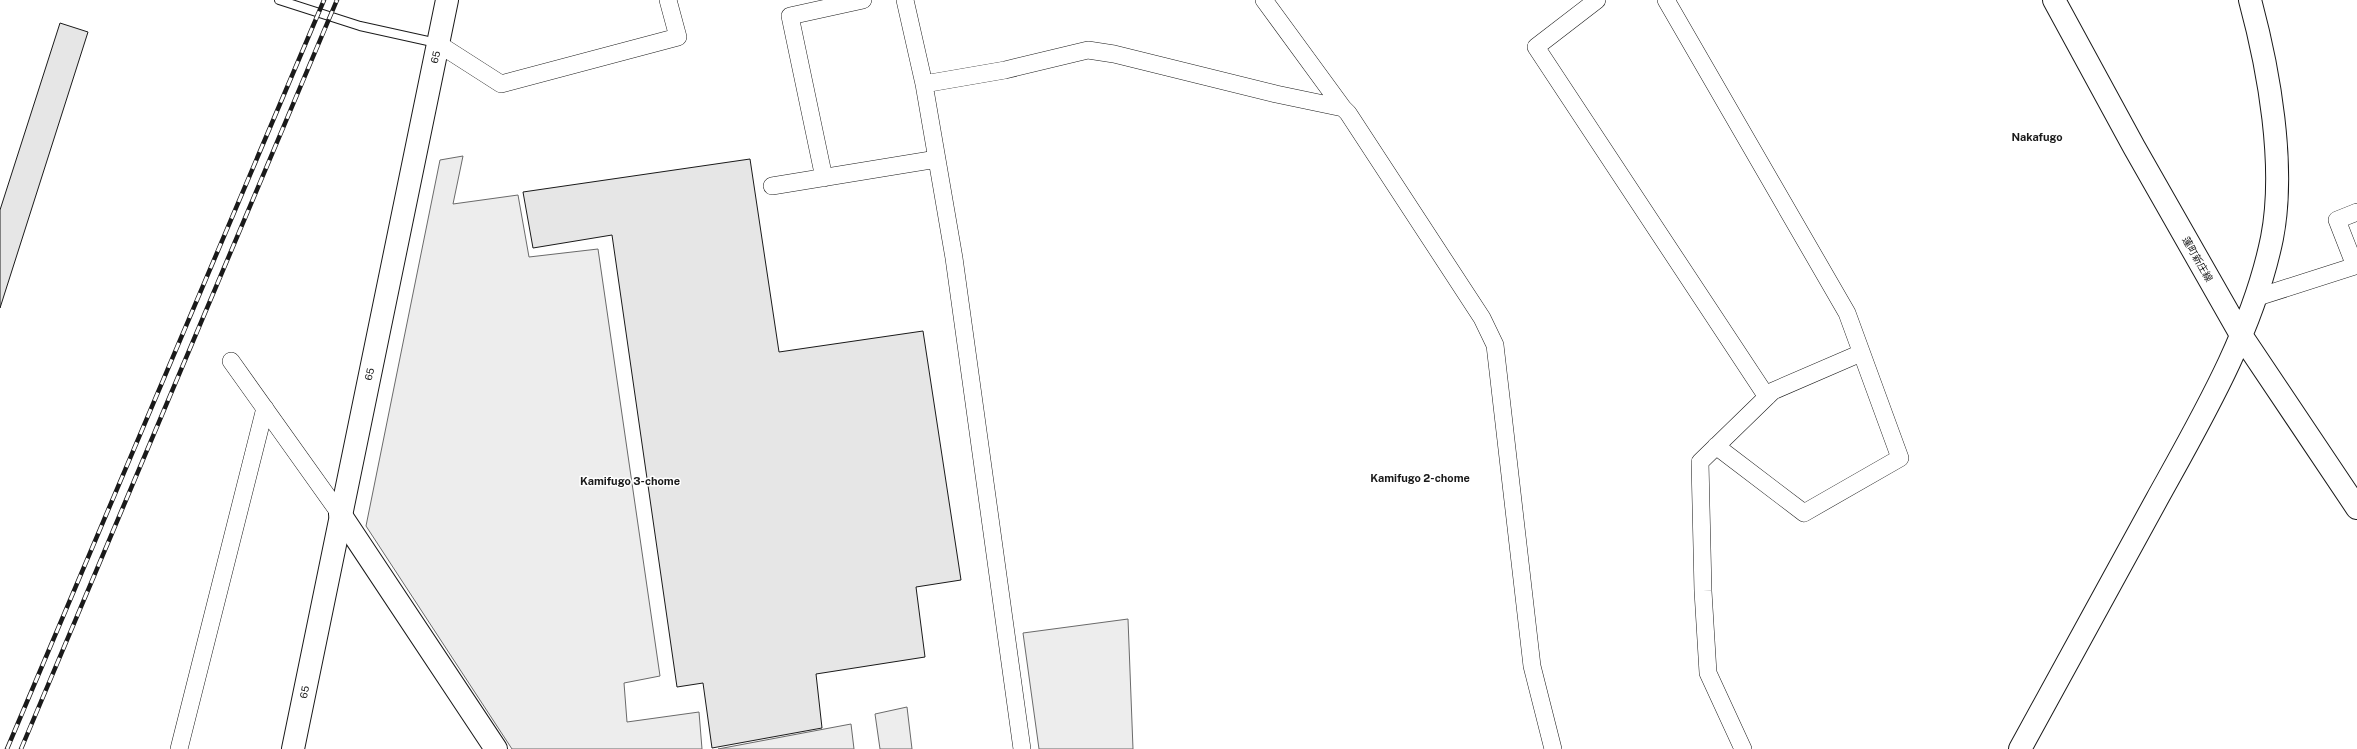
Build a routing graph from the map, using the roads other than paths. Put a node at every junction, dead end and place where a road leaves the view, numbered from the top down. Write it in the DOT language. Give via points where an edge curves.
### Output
graph roads {
  1 [pos="279,0"];
  2 [pos="447,0"];
  3 [pos="668,0"];
  4 [pos="863,0"];
  5 [pos="904,0"];
  6 [pos="1264,0"];
  7 [pos="1598,0"];
  8 [pos="1666,0"];
  9 [pos="2054,0"];
  10 [pos="2250,0"];
  11 [pos="437,43"];
  12 [pos="924,84"];
  13 [pos="1343,108"];
  14 [pos="937,159"];
  15 [pos="824,178"];
  16 [pos="772,186"];
  17 [pos="2357,212"];
  18 [pos="2255,298"];
  19 [pos="2241,335"];
  20 [pos="1862,353"];
  21 [pos="231,361"];
  22 [pos="1767,397"];
  23 [pos="265,408"];
  24 [pos="1716,446"];
  25 [pos="2357,508"];
  26 [pos="340,514"];
  27 [pos="179,749"];
  28 [pos="293,749"];
  29 [pos="496,749"];
  30 [pos="1022,749"];
  31 [pos="1553,749"];
  32 [pos="1743,749"];
  33 [pos="2020,749"];
  1 -- 11 [label="lane" via="360,26"];
  2 -- 11 [label="main road, 65 / 65"];
  3 -- 11 [label="street" via="678,37 501,84"];
  4 -- 15 [label="street" via="790,16"];
  5 -- 12 [label="street"];
  6 -- 13 [label="street"];
  7 -- 22 [label="street" via="1536,48"];
  8 -- 20 [label="street" via="1847,313"];
  9 -- 19 [label="main road, 蓮町新庄線"];
  10 -- 18 [label="main road" via="2273,113 2277,186 2272,237"];
  11 -- 26 [label="main road, 65 / 65"];
  12 -- 13 [label="street" via="1005,70 1088,50"];
  12 -- 14 [label="street"];
  13 -- 31 [label="street" via="1482,318 1495,345 1532,666"];
  14 -- 15 [label="street"];
  14 -- 30 [label="street" via="954,258"];
  15 -- 16 [label="street"];
  17 -- 18 [label="street" via="2337,220 2355,266"];
  18 -- 19 [label="main road"];
  19 -- 25 [label="main road, 蓮町新庄線"];
  19 -- 33 [label="main road" via="2204,413"];
  20 -- 22 [label="street" via="1773,391"];
  20 -- 24 [label="street" via="1900,458 1804,513"];
  21 -- 23 [label="street"];
  22 -- 24 [label="street"];
  23 -- 26 [label="street"];
  23 -- 27 [label="street"];
  24 -- 32 [label="street" via="1700,462 1708,674"];
  26 -- 28 [label="main road, 65 / 65"];
  26 -- 29 [label="main road"];
}
